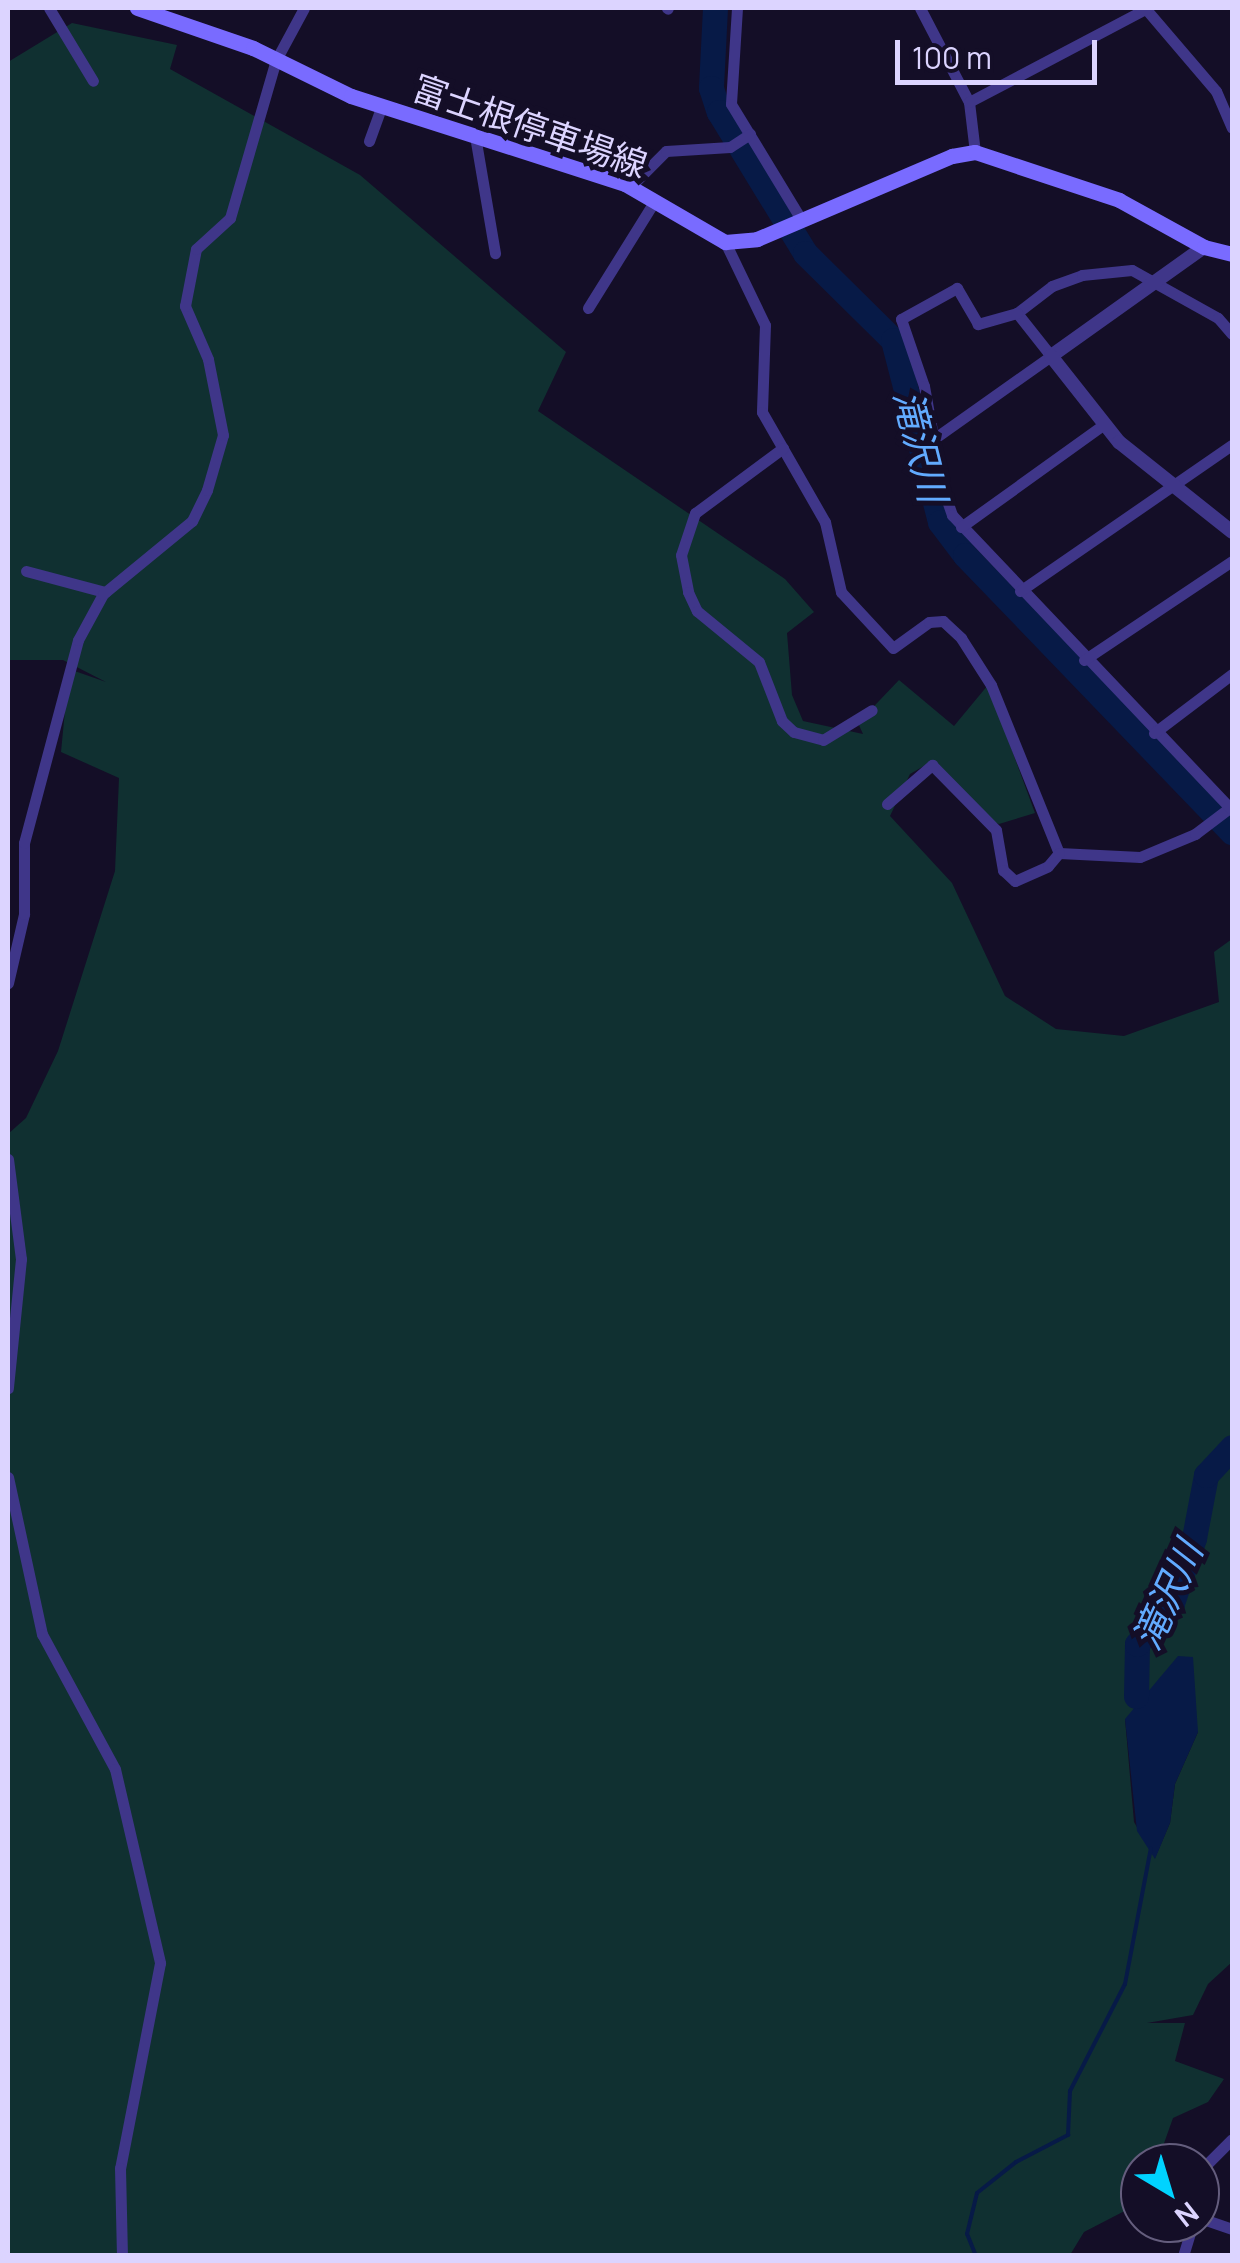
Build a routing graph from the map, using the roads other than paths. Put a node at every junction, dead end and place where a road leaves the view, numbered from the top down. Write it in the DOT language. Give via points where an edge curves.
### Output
graph roads {
  1 [pos="48,8"];
  2 [pos="137,8"];
  3 [pos="304,8"];
  4 [pos="737,8"];
  5 [pos="920,8"];
  6 [pos="1146,8"];
  7 [pos="170,13"];
  8 [pos="276,60"];
  9 [pos="92,81"];
  10 [pos="969,102"];
  11 [pos="382,106"];
  12 [pos="1232,128"];
  13 [pos="750,134"];
  14 [pos="475,136"];
  15 [pos="368,141"];
  16 [pos="975,152"];
  17 [pos="630,187"];
  18 [pos="654,202"];
  19 [pos="802,221"];
  20 [pos="724,242"];
  21 [pos="1204,247"];
  22 [pos="496,254"];
  23 [pos="1232,254"];
  24 [pos="1160,284"];
  25 [pos="588,308"];
  26 [pos="1016,313"];
  27 [pos="1232,334"];
  28 [pos="1051,356"];
  29 [pos="1103,425"];
  30 [pos="935,438"];
  31 [pos="1232,445"];
  32 [pos="783,448"];
  33 [pos="1171,485"];
  34 [pos="960,526"];
  35 [pos="1232,532"];
  36 [pos="1232,560"];
  37 [pos="26,571"];
  38 [pos="105,592"];
  39 [pos="1020,592"];
  40 [pos="1084,660"];
  41 [pos="1232,674"];
  42 [pos="872,710"];
  43 [pos="1154,733"];
  44 [pos="887,804"];
  45 [pos="1228,810"];
  46 [pos="1059,853"];
  47 [pos="8,983"];
  48 [pos="8,1160"];
  49 [pos="8,1388"];
  50 [pos="8,1478"];
  51 [pos="122,2256"];
  1 -- 9 [label="street"];
  2 -- 7 [label="main road, 富士根停車場線"];
  3 -- 8 [label="street"];
  4 -- 13 [label="street" via="731,104"];
  5 -- 10 [label="street"];
  6 -- 10 [label="street"];
  6 -- 12 [label="street" via="1216,92"];
  7 -- 8 [label="main road, 富士根停車場線"];
  8 -- 11 [label="main road, 富士根停車場線"];
  8 -- 38 [label="street" via="230,218 196,249 185,306 208,359 223,436 208,490 192,522"];
  10 -- 16 [label="street"];
  11 -- 14 [label="main road, 富士根停車場線"];
  11 -- 15 [label="street"];
  13 -- 17 [label="street" via="730,147 666,150"];
  13 -- 19 [label="street"];
  14 -- 17 [label="main road, 富士根停車場線"];
  14 -- 22 [label="street"];
  16 -- 19 [label="main road"];
  16 -- 21 [label="main road" via="1153,214"];
  17 -- 18 [label="main road, 富士根停車場線"];
  18 -- 20 [label="main road, 富士根停車場線"];
  18 -- 25 [label="street"];
  19 -- 20 [label="main road"];
  20 -- 32 [label="street" via="765,324 762,412"];
  21 -- 23 [label="main road"];
  21 -- 24 [label="street"];
  24 -- 26 [label="street" via="1132,270 1082,275 1052,286"];
  24 -- 27 [label="street"];
  24 -- 28 [label="street"];
  26 -- 28 [label="street"];
  26 -- 30 [label="street" via="978,324 957,288 902,315"];
  28 -- 29 [label="street"];
  28 -- 30 [label="street"];
  29 -- 33 [label="street"];
  29 -- 34 [label="street"];
  30 -- 34 [label="street" via="942,486"];
  31 -- 33 [label="street"];
  32 -- 42 [label="street" via="696,512 681,555 688,592 697,611 758,662 782,721 794,732 824,740"];
  32 -- 46 [label="street" via="824,522 841,592 877,636 893,648 929,622 944,621 961,638 991,685"];
  33 -- 35 [label="street"];
  33 -- 39 [label="street"];
  34 -- 39 [label="street"];
  36 -- 40 [label="street"];
  37 -- 38 [label="street"];
  38 -- 47 [label="street" via="78,640 60,695 24,843 24,914"];
  39 -- 40 [label="street"];
  40 -- 43 [label="street"];
  41 -- 43 [label="street"];
  43 -- 45 [label="street"];
  44 -- 46 [label="street" via="932,765 996,830 1003,870 1015,881 1048,866"];
  45 -- 46 [label="street" via="1195,834 1140,857"];
  48 -- 49 [label="street" via="21,1259"];
  50 -- 51 [label="street" via="42,1634 115,1769 160,1963 120,2168"];
}
